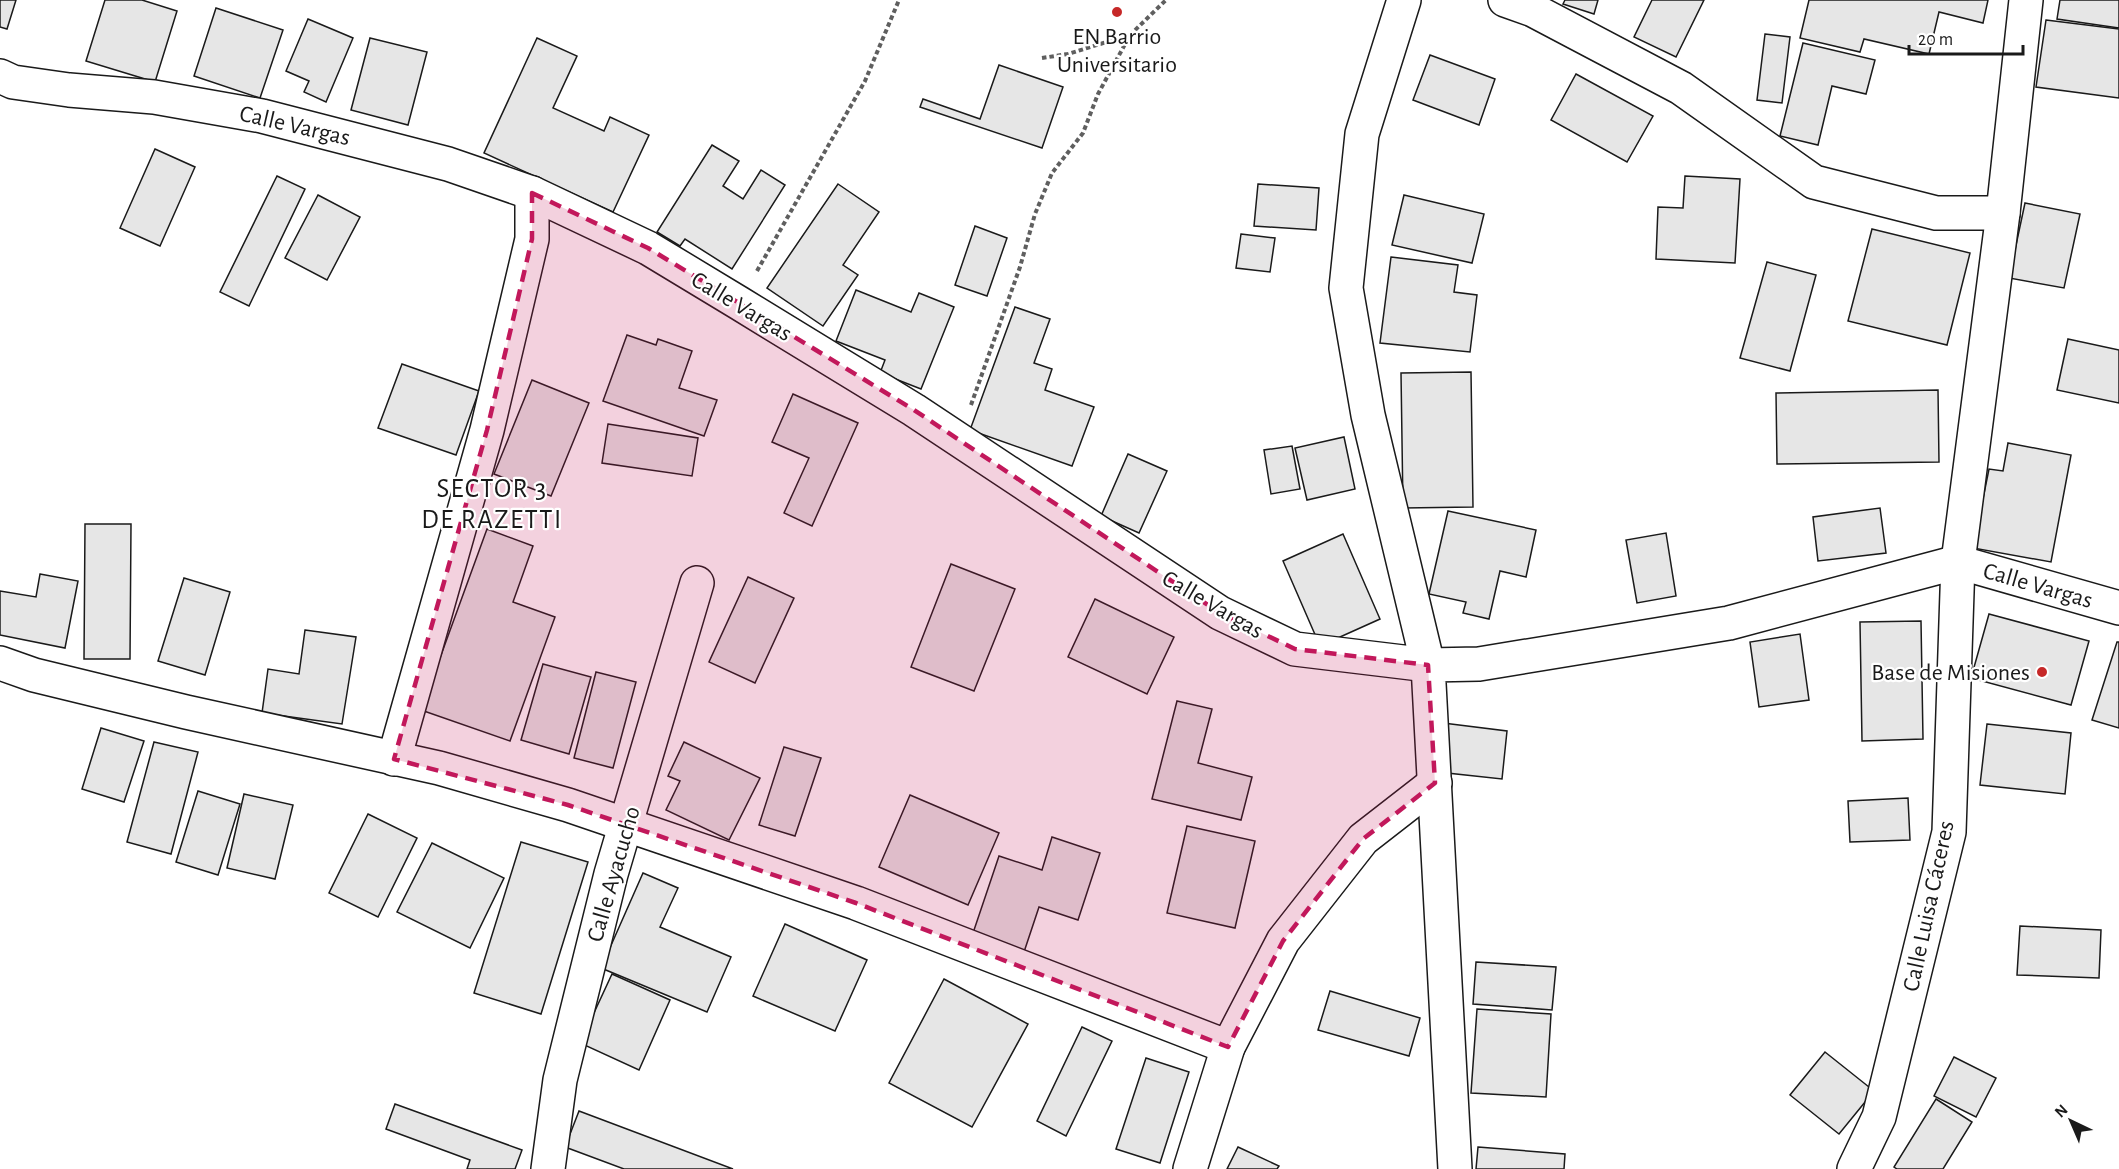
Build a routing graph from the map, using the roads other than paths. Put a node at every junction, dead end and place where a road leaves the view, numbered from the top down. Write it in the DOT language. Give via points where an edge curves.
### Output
graph roads {
  1 [pos="1404,0"];
  2 [pos="1505,0"];
  3 [pos="2026,0"];
  4 [pos="0,76"];
  5 [pos="532,193"];
  6 [pos="2003,213"];
  7 [pos="1958,562"];
  8 [pos="698,583"];
  9 [pos="2119,608"];
  10 [pos="0,663"];
  11 [pos="1428,665"];
  12 [pos="394,759"];
  13 [pos="1435,783"];
  14 [pos="627,824"];
  15 [pos="1228,1047"];
  16 [pos="548,1169"];
  17 [pos="1190,1169"];
  18 [pos="1455,1169"];
  19 [pos="1854,1169"];
  1 -- 11 [label="street" via="1362,134 1346,288 1368,415"];
  2 -- 6 [label="street" via="1533,10 1681,87 1814,182 1936,213"];
  3 -- 6 [label="street, Calle Luisa Cáceres"];
  4 -- 5 [label="street, Calle Vargas" via="24,83 154,97 262,116 448,164"];
  5 -- 11 [label="street, Calle Vargas" via="648,248 739,303 958,440 1220,613 1295,649"];
  5 -- 12 [label="street" via="532,239 487,430"];
  6 -- 7 [label="street, Calle Luisa Cáceres"];
  7 -- 9 [label="street, Calle Vargas"];
  7 -- 11 [label="street, Calle Vargas" via="1729,622 1479,664"];
  7 -- 19 [label="street, Calle Luisa Cáceres" via="1949,832 1879,1117"];
  8 -- 14 [label="street, Calle Ayacucho"];
  10 -- 12 [label="street" via="34,675"];
  11 -- 13 [label="street"];
  12 -- 14 [label="street" via="504,786"];
  13 -- 15 [label="street" via="1363,840 1326,886 1283,941"];
  13 -- 18 [label="street"];
  14 -- 15 [label="street" via="856,903"];
  14 -- 16 [label="street, Calle Ayacucho" via="560,1080"];
  15 -- 17 [label="street"];
}
